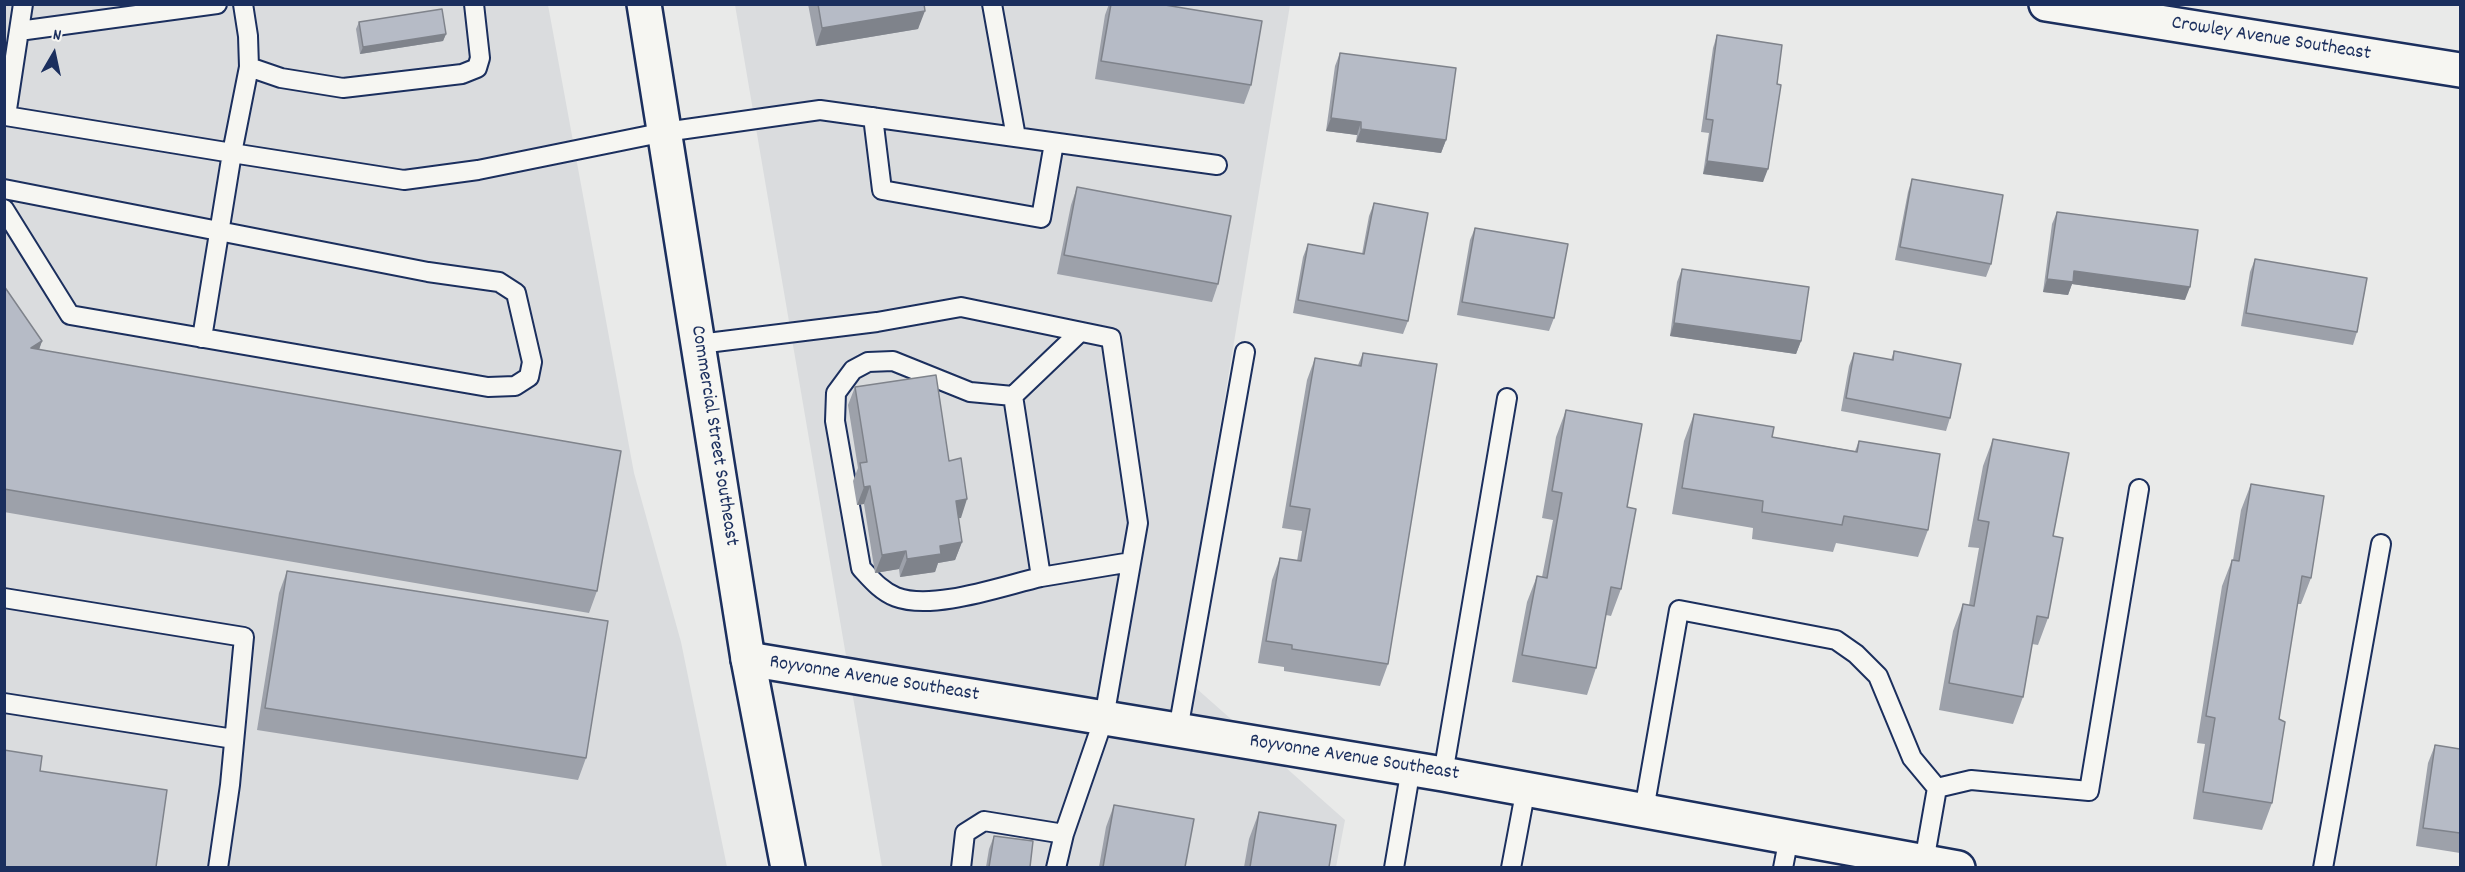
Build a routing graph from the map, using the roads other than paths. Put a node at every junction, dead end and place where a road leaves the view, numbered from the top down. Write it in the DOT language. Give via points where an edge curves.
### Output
graph roads {
  1 [pos="22,4"];
  2 [pos="217,4"];
  3 [pos="243,4"];
  4 [pos="474,4"];
  5 [pos="644,4"];
  6 [pos="992,4"];
  7 [pos="2067,6"];
  8 [pos="19,32"];
  9 [pos="249,67"];
  10 [pos="2460,70"];
  11 [pos="873,117"];
  12 [pos="5,122"];
  13 [pos="665,132"];
  14 [pos="1016,137"];
  15 [pos="1054,143"];
  16 [pos="232,153"];
  17 [pos="1216,165"];
  18 [pos="4,189"];
  19 [pos="4,209"];
  20 [pos="219,231"];
  21 [pos="1080,332"];
  22 [pos="202,338"];
  23 [pos="699,344"];
  24 [pos="1245,352"];
  25 [pos="1013,396"];
  26 [pos="1507,398"];
  27 [pos="2139,489"];
  28 [pos="2381,544"];
  29 [pos="1131,562"];
  30 [pos="1041,577"];
  31 [pos="4,598"];
  32 [pos="748,659"];
  33 [pos="4,703"];
  34 [pos="1104,718"];
  35 [pos="1178,730"];
  36 [pos="234,739"];
  37 [pos="1411,768"];
  38 [pos="1443,774"];
  39 [pos="1526,788"];
  40 [pos="1937,788"];
  41 [pos="1644,810"];
  42 [pos="1064,834"];
  43 [pos="1786,852"];
  44 [pos="1924,862"];
  45 [pos="218,867"];
  46 [pos="788,867"];
  47 [pos="961,867"];
  48 [pos="1056,867"];
  49 [pos="1394,867"];
  50 [pos="1511,867"];
  51 [pos="1958,867"];
  52 [pos="2324,867"];
  1 -- 8 [label="lane"];
  2 -- 8 [label="lane"];
  3 -- 9 [label="lane"];
  4 -- 9 [label="lane" via="480,58 477,68 462,74 343,88 280,78"];
  5 -- 13 [label="street, Commercial Street Southeast"];
  6 -- 14 [label="lane"];
  7 -- 10 [label="street, Crowley Avenue Southeast"];
  8 -- 12 [label="lane"];
  9 -- 16 [label="lane"];
  11 -- 13 [label="lane" via="820,110"];
  11 -- 14 [label="lane"];
  11 -- 15 [label="lane" via="882,190 1041,218"];
  12 -- 16 [label="lane"];
  13 -- 16 [label="lane" via="478,170 404,180"];
  13 -- 23 [label="street, Commercial Street Southeast"];
  14 -- 15 [label="lane"];
  15 -- 17 [label="lane"];
  16 -- 20 [label="lane"];
  18 -- 20 [label="lane"];
  19 -- 22 [label="lane" via="70,315"];
  20 -- 22 [label="lane"];
  20 -- 22 [label="lane" via="499,282 516,293 532,362 529,377 515,386 488,387"];
  21 -- 23 [label="lane" via="961,307 877,322"];
  21 -- 25 [label="lane"];
  21 -- 29 [label="lane" via="1111,338 1138,523"];
  23 -- 32 [label="street, Commercial Street Southeast"];
  24 -- 35 [label="lane"];
  25 -- 30 [label="lane"];
  25 -- 30 [label="lane" via="970,392 893,361 868,362 853,370 836,393 835,421 861,568 877,586 897,597 925,603"];
  26 -- 38 [label="lane"];
  27 -- 40 [label="lane" via="2089,791 1971,780"];
  28 -- 52 [label="lane"];
  29 -- 30 [label="lane"];
  29 -- 34 [label="lane"];
  31 -- 36 [label="lane" via="244,637"];
  32 -- 34 [label="street, Royvonne Avenue Southeast"];
  32 -- 46 [label="street, Commercial Street Southeast"];
  33 -- 36 [label="lane"];
  34 -- 35 [label="street, Royvonne Avenue Southeast"];
  34 -- 42 [label="lane"];
  35 -- 37 [label="street, Royvonne Avenue Southeast"];
  36 -- 45 [label="lane"];
  37 -- 38 [label="street, Royvonne Avenue Southeast"];
  37 -- 49 [label="lane"];
  38 -- 39 [label="street, Royvonne Avenue Southeast"];
  39 -- 41 [label="street, Royvonne Avenue Southeast"];
  39 -- 50 [label="lane"];
  40 -- 41 [label="lane" via="1912,758 1878,676 1836,640 1679,610"];
  40 -- 44 [label="lane"];
  41 -- 43 [label="street, Royvonne Avenue Southeast"];
  42 -- 47 [label="lane" via="984,821 965,833"];
  42 -- 48 [label="lane"];
  43 -- 44 [label="street, Royvonne Avenue Southeast"];
  44 -- 51 [label="street, Royvonne Avenue Southeast"];
}
